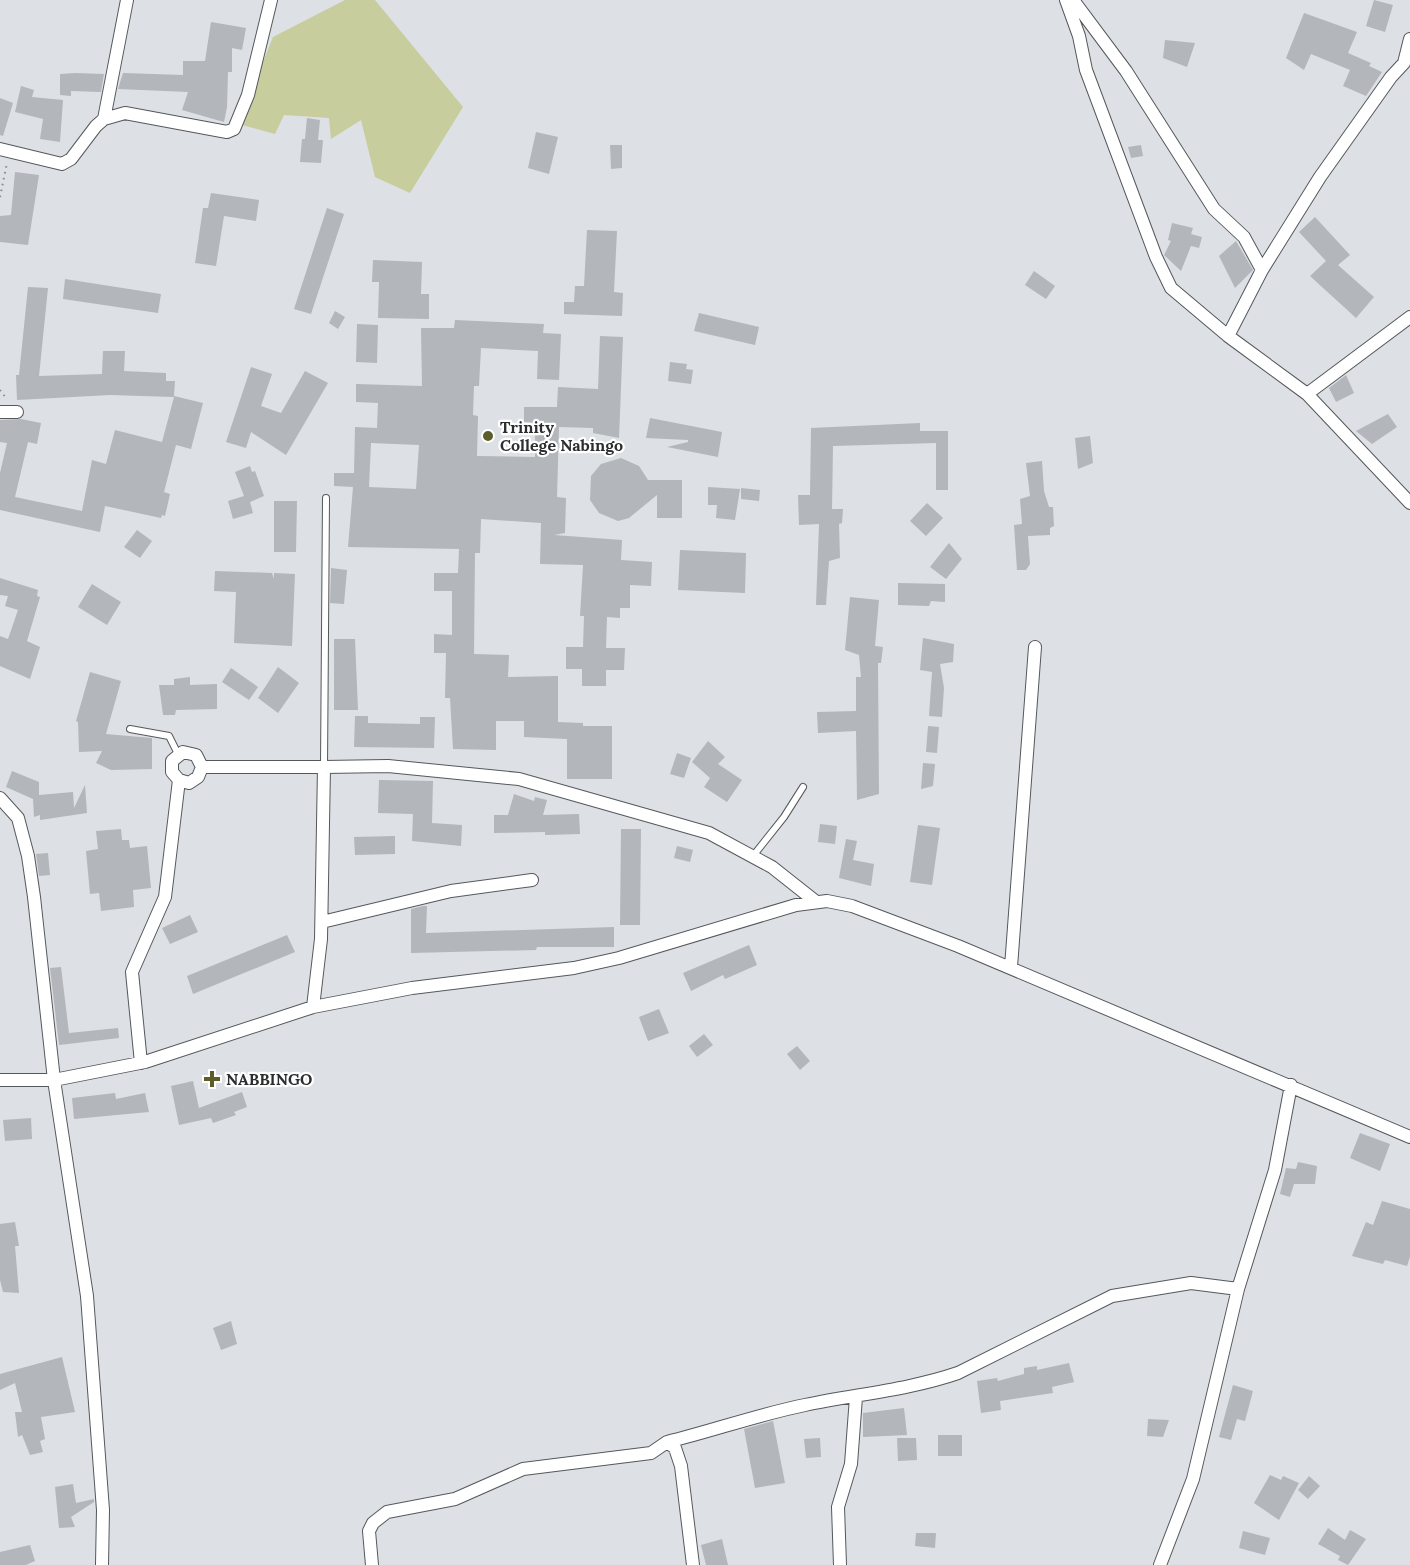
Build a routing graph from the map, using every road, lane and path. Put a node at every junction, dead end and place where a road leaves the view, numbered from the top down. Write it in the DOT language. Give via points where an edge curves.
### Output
graph roads {
  1 [pos="127,0"];
  2 [pos="271,0"];
  3 [pos="1066,0"];
  4 [pos="1073,0"];
  5 [pos="1410,39"];
  6 [pos="105,119"];
  7 [pos="5,151"];
  8 [pos="0,197"];
  9 [pos="1262,270"];
  10 [pos="1410,317"];
  11 [pos="1228,336"];
  12 [pos="1307,394"];
  13 [pos="0,412"];
  14 [pos="17,412"];
  15 [pos="326,498"];
  16 [pos="1410,503"];
  17 [pos="1035,647"];
  18 [pos="130,729"];
  19 [pos="178,754"];
  20 [pos="202,767"];
  21 [pos="324,767"];
  22 [pos="179,780"];
  23 [pos="803,787"];
  24 [pos="0,798"];
  25 [pos="753,856"];
  26 [pos="532,880"];
  27 [pos="815,901"];
  28 [pos="322,922"];
  29 [pos="1011,968"];
  30 [pos="313,1007"];
  31 [pos="141,1062"];
  32 [pos="0,1080"];
  33 [pos="54,1080"];
  34 [pos="1291,1085"];
  35 [pos="1410,1137"];
  36 [pos="1238,1289"];
  37 [pos="856,1397"];
  38 [pos="667,1442"];
  39 [pos="102,1565"];
  40 [pos="372,1565"];
  41 [pos="693,1565"];
  42 [pos="840,1565"];
  43 [pos="1160,1565"];
  1 -- 6 [label="street"];
  2 -- 6 [label="street" via="248,95 234,129 227,132 125,113"];
  3 -- 11 [label="street" via="1086,70 1156,257 1172,288"];
  4 -- 9 [label="street" via="1126,71 1214,210 1244,237"];
  5 -- 9 [label="street" via="1404,63 1320,177"];
  6 -- 7 [label="street" via="62,164"];
  7 -- 8 [label="path"];
  9 -- 11 [label="street"];
  10 -- 12 [label="street"];
  11 -- 12 [label="street"];
  12 -- 16 [label="street"];
  13 -- 14 [label="street"];
  15 -- 21 [label="lane"];
  17 -- 29 [label="street"];
  18 -- 19 [label="lane" via="169,736"];
  19 -- 20 [label="street" via="192,753 200,758"];
  19 -- 22 [label="street" via="171,766"];
  20 -- 21 [label="street"];
  20 -- 22 [label="street" via="194,781"];
  21 -- 25 [label="street" via="388,766 519,778 709,833"];
  21 -- 28 [label="street"];
  22 -- 31 [label="street" via="165,897 132,972"];
  23 -- 25 [label="lane"];
  24 -- 33 [label="street" via="18,818 28,856"];
  25 -- 27 [label="street"];
  26 -- 28 [label="street" via="451,891"];
  27 -- 29 [label="street" via="852,906"];
  27 -- 30 [label="street" via="596,963 412,988"];
  28 -- 30 [label="street"];
  29 -- 34 [label="street"];
  30 -- 31 [label="street"];
  31 -- 33 [label="street"];
  32 -- 33 [label="street"];
  33 -- 39 [label="street" via="87,1296 103,1510"];
  34 -- 35 [label="street"];
  34 -- 36 [label="street" via="1275,1170"];
  36 -- 37 [label="street" via="1191,1283 1112,1296 958,1372 910,1387"];
  36 -- 43 [label="street" via="1193,1479"];
  37 -- 38 [label="street" via="801,1406"];
  37 -- 42 [label="street" via="851,1464 838,1507"];
  38 -- 40 [label="street" via="651,1453 630,1457 523,1469 455,1499 387,1512 369,1531"];
  38 -- 41 [label="street" via="675,1448 681,1466"];
}
